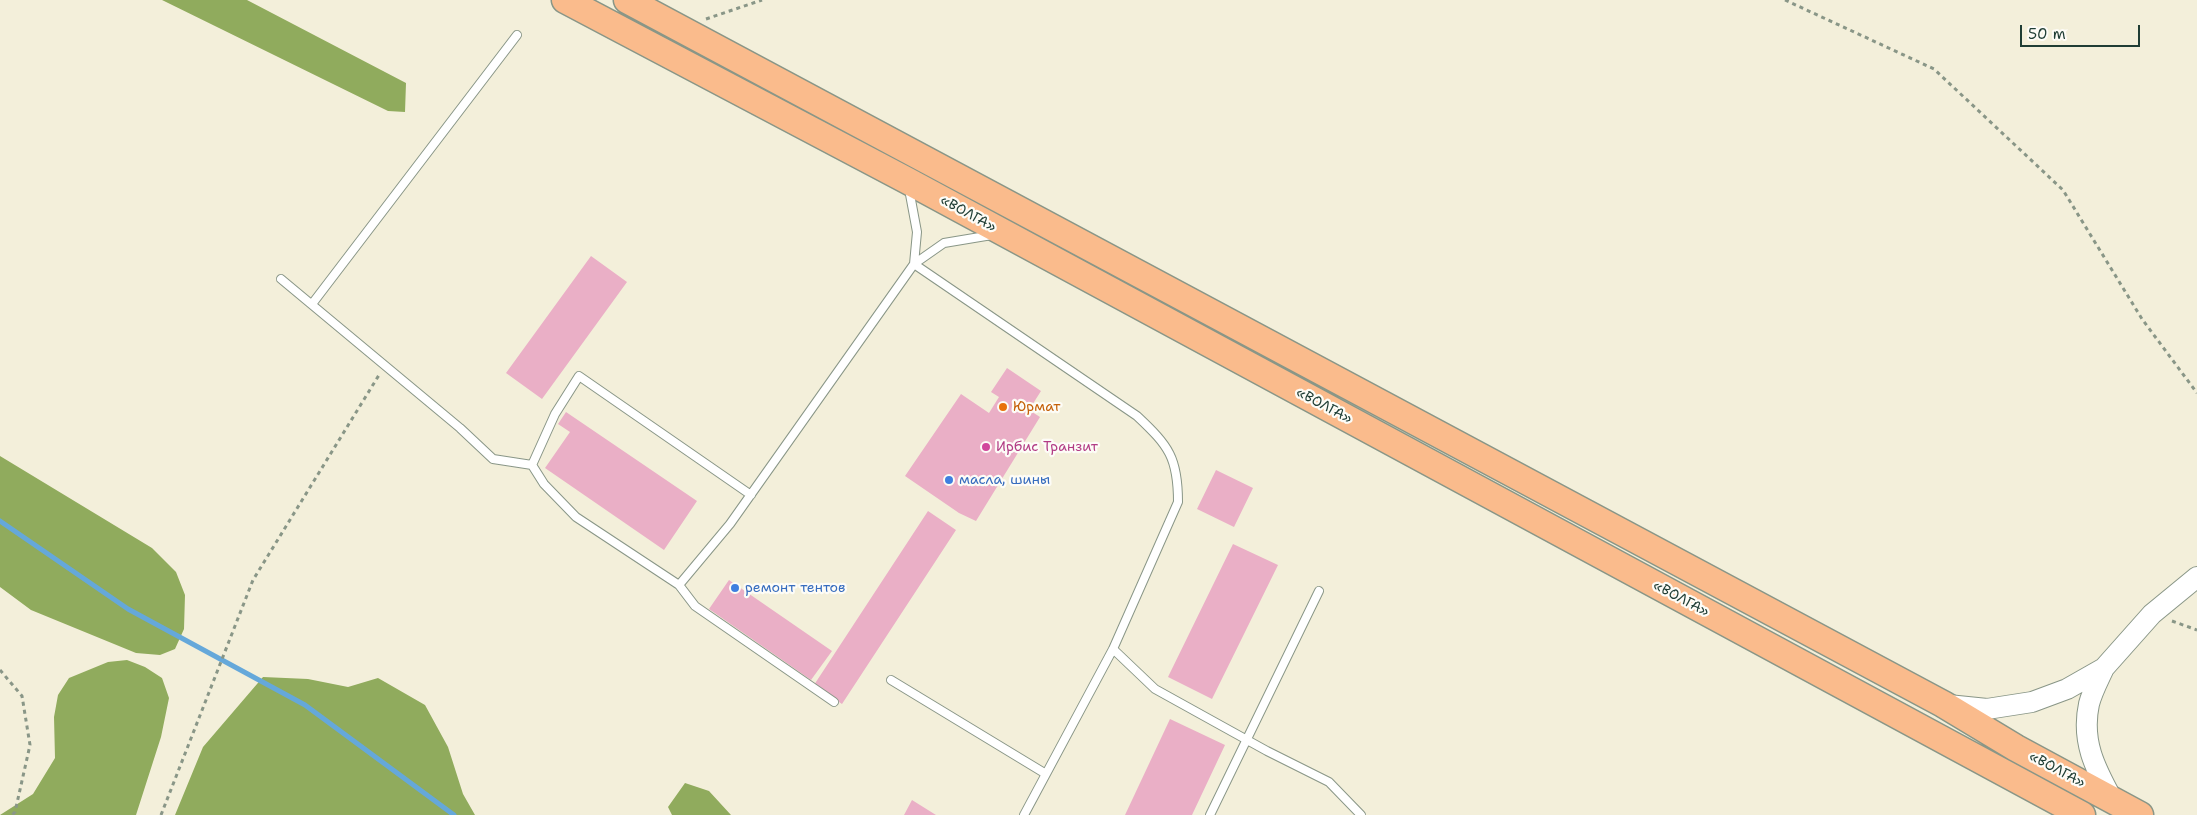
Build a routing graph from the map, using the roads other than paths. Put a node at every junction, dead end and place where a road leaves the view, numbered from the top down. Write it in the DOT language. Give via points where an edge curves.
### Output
graph roads {
  1 [pos="565,0"];
  2 [pos="627,0"];
  3 [pos="518,35"];
  4 [pos="908,181"];
  5 [pos="1003,234"];
  6 [pos="914,264"];
  7 [pos="281,279"];
  8 [pos="312,304"];
  9 [pos="532,465"];
  10 [pos="750,495"];
  11 [pos="2197,577"];
  12 [pos="679,585"];
  13 [pos="1319,591"];
  14 [pos="1113,649"];
  15 [pos="2104,668"];
  16 [pos="891,680"];
  17 [pos="834,702"];
  18 [pos="1944,704"];
  19 [pos="1247,740"];
  20 [pos="1046,774"];
  21 [pos="2112,799"];
  22 [pos="1024,815"];
  23 [pos="1210,815"];
  24 [pos="1361,815"];
  25 [pos="2082,815"];
  26 [pos="2140,815"];
  1 -- 4 [label="highway, «ВОЛГА»"];
  2 -- 18 [label="highway, «ВОЛГА»"];
  3 -- 8 [label="lane"];
  4 -- 5 [label="highway, «ВОЛГА»"];
  4 -- 6 [label="lane" via="917,232"];
  5 -- 6 [label="lane" via="944,243"];
  5 -- 25 [label="highway, «ВОЛГА»"];
  6 -- 10 [label="lane"];
  6 -- 14 [label="lane" via="1137,416 1162,440 1173,459 1178,478 1178,502"];
  7 -- 8 [label="lane"];
  8 -- 9 [label="lane" via="493,459"];
  9 -- 10 [label="lane" via="555,414 579,376"];
  9 -- 12 [label="lane" via="544,484 576,517"];
  10 -- 12 [label="lane"];
  11 -- 15 [label="street" via="2152,614"];
  12 -- 17 [label="lane" via="695,606"];
  13 -- 19 [label="lane"];
  14 -- 19 [label="lane" via="1155,689"];
  14 -- 20 [label="lane"];
  15 -- 18 [label="street" via="2067,689 2032,702 1987,709"];
  15 -- 21 [label="street" via="2089,704 2087,732 2093,764"];
  16 -- 20 [label="lane"];
  18 -- 21 [label="highway, «ВОЛГА»" via="2016,748"];
  19 -- 23 [label="lane"];
  19 -- 24 [label="lane" via="1329,782"];
  20 -- 22 [label="lane"];
  21 -- 26 [label="highway, «ВОЛГА»"];
}
